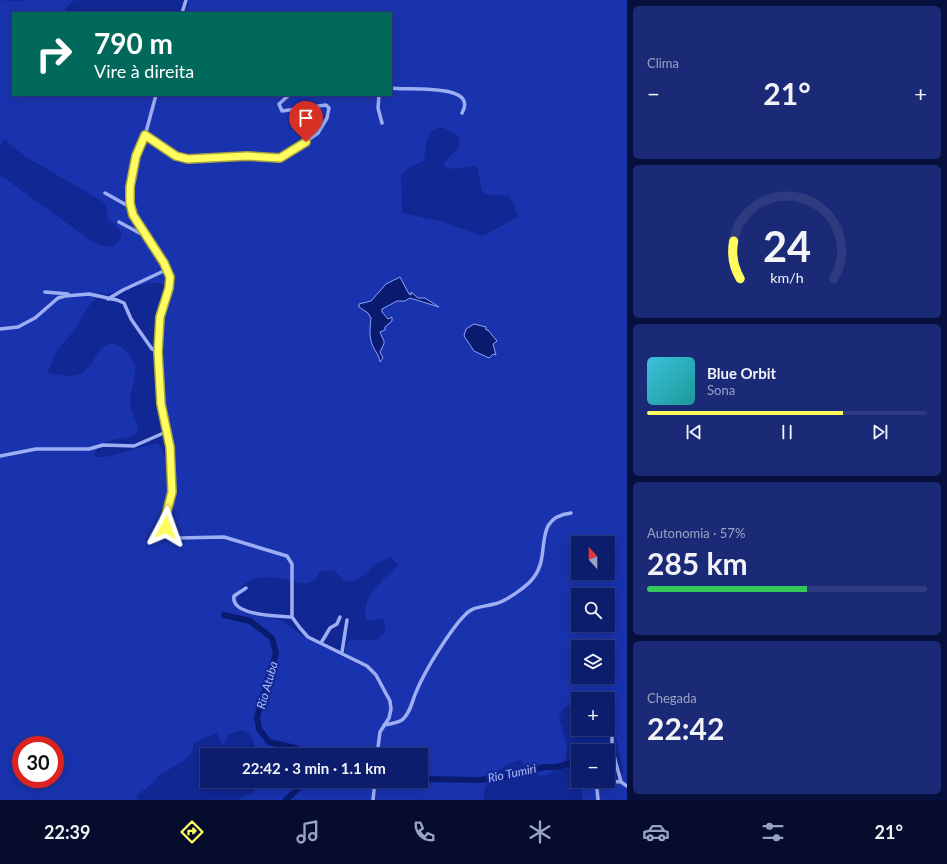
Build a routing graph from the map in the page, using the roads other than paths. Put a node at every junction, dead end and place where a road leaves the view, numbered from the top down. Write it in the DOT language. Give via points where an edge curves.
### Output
graph roads {
  1 [pos="186,0"];
  2 [pos="182,12"];
  3 [pos="392,88"];
  4 [pos="156,96"];
  5 [pos="288,96"];
  6 [pos="379,96"];
  7 [pos="462,113"];
  8 [pos="382,123"];
  9 [pos="145,135"];
  10 [pos="105,193"];
  11 [pos="130,207"];
  12 [pos="119,222"];
  13 [pos="144,236"];
  14 [pos="168,269"];
  15 [pos="45,292"];
  16 [pos="74,295"];
  17 [pos="108,299"];
  18 [pos="0,329"];
  19 [pos="158,352"];
  20 [pos="166,432"];
  21 [pos="0,456"];
  22 [pos="571,513"];
  23 [pos="246,588"];
  24 [pos="292,617"];
  25 [pos="340,617"];
  26 [pos="347,620"];
  27 [pos="321,643"];
  28 [pos="342,652"];
  29 [pos="384,725"];
  30 [pos="611,736"];
  31 [pos="378,748"];
  32 [pos="615,782"];
  33 [pos="621,782"];
  34 [pos="627,786"];
  35 [pos="374,788"];
  36 [pos="597,788"];
  37 [pos="373,800"];
  38 [pos="598,800"];
  1 -- 2 [label="street"];
  3 -- 7 [label="street" via="432,89 456,95 464,100"];
  4 -- 9 [label="street"];
  5 -- 9 [label="street" via="280,104 282,111 326,105 329,112 318,133 280,158 182,158"];
  6 -- 8 [label="street" via="378,108"];
  9 -- 11 [label="street" via="136,156 131,179"];
  10 -- 11 [label="street"];
  11 -- 13 [label="street"];
  12 -- 13 [label="street"];
  13 -- 14 [label="street"];
  14 -- 17 [label="street"];
  14 -- 19 [label="street" via="169,288 160,317"];
  15 -- 16 [label="street"];
  16 -- 17 [label="street" via="89,294"];
  16 -- 18 [label="street" via="54,300 35,318 18,327"];
  17 -- 19 [label="street" via="124,303 131,319 152,349"];
  19 -- 20 [label="street" via="161,404"];
  20 -- 21 [label="street" via="134,446 43,449"];
  20 -- 24 [label="street" via="170,447 172,492 165,519 166,527 179,538 224,537 287,556 292,564"];
  22 -- 29 [label="street" via="560,514 546,528 543,555 534,578 502,601 477,607 464,616 433,660 416,691 409,712 401,720"];
  23 -- 24 [label="street" via="234,596 238,606 259,615"];
  24 -- 27 [label="street" via="308,637"];
  25 -- 27 [label="street"];
  26 -- 28 [label="street"];
  27 -- 28 [label="street"];
  28 -- 29 [label="street" via="367,666 382,686 391,709"];
  29 -- 31 [label="street" via="380,732"];
  30 -- 33 [label="street"];
  32 -- 33 [label="street"];
  33 -- 34 [label="street"];
  35 -- 37 [label="street"];
  36 -- 38 [label="street"];
}
